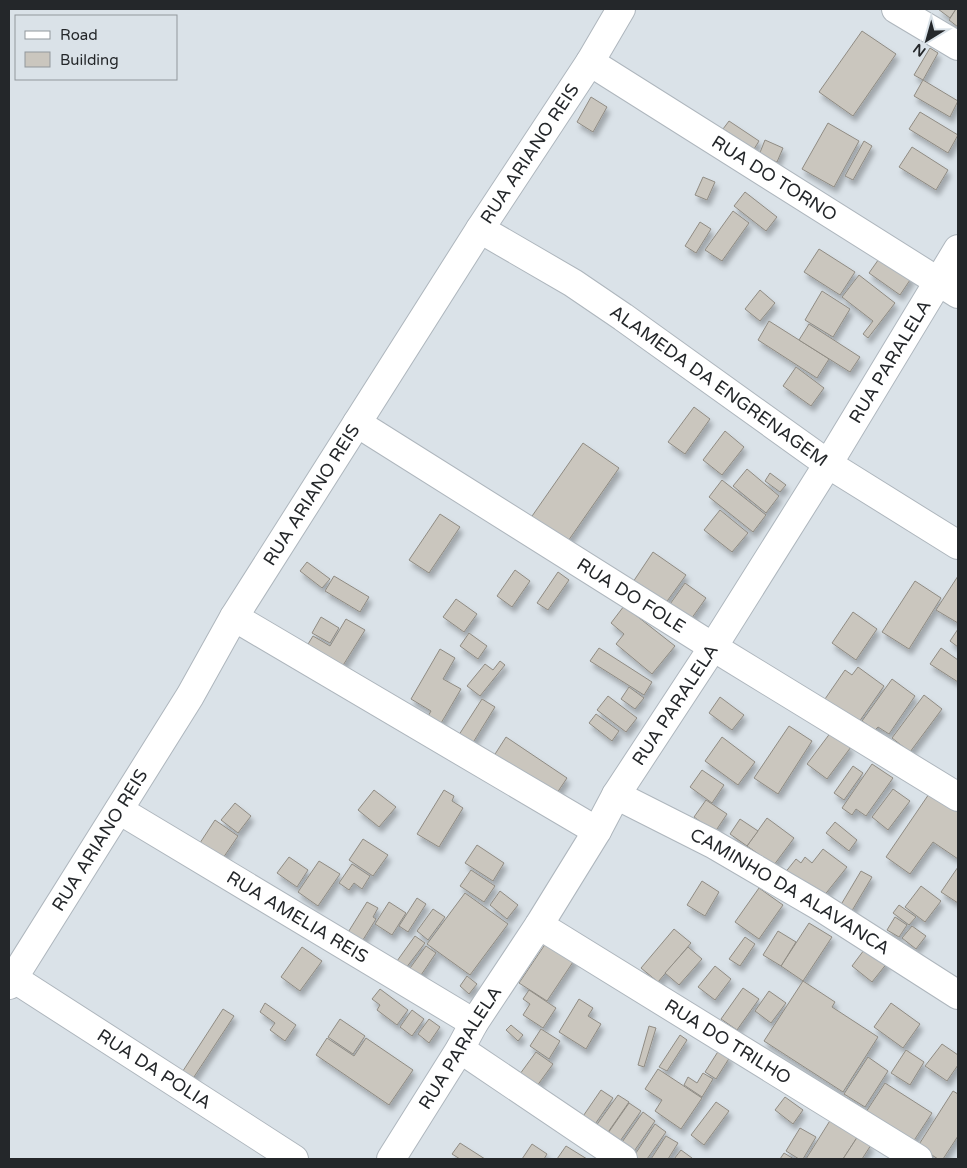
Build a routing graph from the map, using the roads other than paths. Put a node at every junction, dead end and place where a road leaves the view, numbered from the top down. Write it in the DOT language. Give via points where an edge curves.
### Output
graph roads {
  1 [pos="621,9"];
  2 [pos="896,9"];
  3 [pos="958,46"];
  4 [pos="590,62"];
  5 [pos="480,229"];
  6 [pos="958,249"];
  7 [pos="948,288"];
  8 [pos="357,423"];
  9 [pos="828,464"];
  10 [pos="958,545"];
  11 [pos="234,617"];
  12 [pos="713,647"];
  13 [pos="616,795"];
  14 [pos="958,797"];
  15 [pos="119,810"];
  16 [pos="597,831"];
  17 [pos="539,925"];
  18 [pos="11,982"];
  19 [pos="958,994"];
  20 [pos="474,1023"];
  21 [pos="460,1049"];
  22 [pos="294,1159"];
  23 [pos="391,1159"];
  24 [pos="623,1159"];
  25 [pos="918,1159"];
  1 -- 4 [label="street, RUA ARIANO REIS"];
  2 -- 3 [label="street"];
  4 -- 5 [label="street, RUA ARIANO REIS"];
  4 -- 7 [label="street, RUA DO TORNO"];
  5 -- 8 [label="street, RUA ARIANO REIS"];
  5 -- 9 [label="street, ALAMEDA DA ENGRENAGEM" via="624,317"];
  6 -- 7 [label="street, RUA PARALELA"];
  7 -- 9 [label="street, RUA PARALELA"];
  8 -- 11 [label="street, RUA ARIANO REIS"];
  8 -- 12 [label="street, RUA DO FOLE"];
  9 -- 10 [label="street, ALAMEDA DA ENGRENAGEM"];
  9 -- 12 [label="street, RUA PARALELA"];
  11 -- 15 [label="street, RUA ARIANO REIS" via="190,696"];
  11 -- 16 [label="street"];
  12 -- 13 [label="street, RUA PARALELA"];
  12 -- 14 [label="street, RUA DO FOLE"];
  13 -- 16 [label="street, RUA PARALELA"];
  13 -- 19 [label="street, CAMINHO DA ALAVANCA" via="721,849 819,906"];
  15 -- 18 [label="street, RUA ARIANO REIS"];
  15 -- 20 [label="street, RUA AMELIA REIS"];
  16 -- 17 [label="street, RUA PARALELA"];
  17 -- 20 [label="street, RUA PARALELA"];
  17 -- 25 [label="street, RUA DO TRILHO"];
  18 -- 22 [label="street, RUA DA POLIA"];
  20 -- 21 [label="street, RUA PARALELA"];
  21 -- 23 [label="street, RUA PARALELA"];
  21 -- 24 [label="street"];
}
